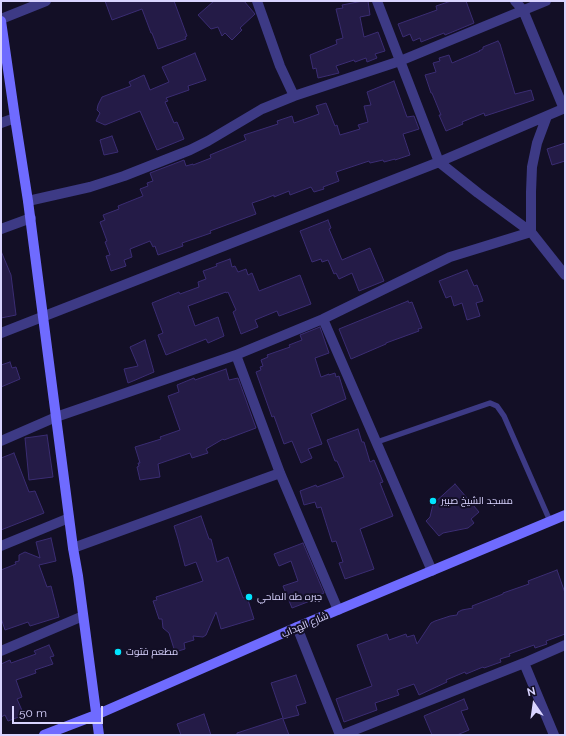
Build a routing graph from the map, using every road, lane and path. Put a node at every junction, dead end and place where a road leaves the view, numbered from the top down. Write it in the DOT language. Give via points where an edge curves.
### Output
graph roads {
  1 [pos="46,1"];
  2 [pos="257,1"];
  3 [pos="377,1"];
  4 [pos="516,1"];
  5 [pos="546,1"];
  6 [pos="523,10"];
  7 [pos="1,20"];
  8 [pos="400,61"];
  9 [pos="294,96"];
  10 [pos="564,108"];
  11 [pos="546,116"];
  12 [pos="15,118"];
  13 [pos="1,123"];
  14 [pos="439,162"];
  15 [pos="28,201"];
  16 [pos="31,218"];
  17 [pos="1,229"];
  18 [pos="531,232"];
  19 [pos="565,275"];
  20 [pos="44,316"];
  21 [pos="323,318"];
  22 [pos="1,333"];
  23 [pos="236,355"];
  24 [pos="56,417"];
  25 [pos="1,441"];
  26 [pos="376,442"];
  27 [pos="280,473"];
  28 [pos="565,515"];
  29 [pos="69,518"];
  30 [pos="550,521"];
  31 [pos="1,546"];
  32 [pos="73,548"];
  33 [pos="432,570"];
  34 [pos="338,610"];
  35 [pos="83,616"];
  36 [pos="298,627"];
  37 [pos="565,645"];
  38 [pos="1,651"];
  39 [pos="524,663"];
  40 [pos="96,715"];
  41 [pos="44,735"];
  42 [pos="99,735"];
  43 [pos="341,735"];
  44 [pos="554,735"];
  1 -- 7 [label="street"];
  2 -- 9 [label="street" via="280,66"];
  3 -- 8 [label="street"];
  4 -- 6 [label="street"];
  5 -- 6 [label="street"];
  6 -- 8 [label="street"];
  6 -- 10 [label="street"];
  7 -- 12 [label="street"];
  8 -- 9 [label="street"];
  8 -- 14 [label="street"];
  9 -- 15 [label="street" via="253,113 190,150 90,187"];
  10 -- 11 [label="street"];
  11 -- 14 [label="street"];
  11 -- 18 [label="street" via="532,167"];
  12 -- 13 [label="street"];
  12 -- 15 [label="street"];
  14 -- 18 [label="street"];
  14 -- 20 [label="street"];
  15 -- 16 [label="street"];
  16 -- 17 [label="street"];
  16 -- 20 [label="street"];
  18 -- 19 [label="street"];
  18 -- 21 [label="street" via="450,257"];
  20 -- 22 [label="street"];
  20 -- 24 [label="street"];
  21 -- 23 [label="street"];
  21 -- 26 [label="street"];
  23 -- 24 [label="street"];
  23 -- 27 [label="street"];
  24 -- 25 [label="street"];
  24 -- 29 [label="street"];
  26 -- 30 [label="lane" via="490,403 497,406 504,416"];
  26 -- 33 [label="street"];
  27 -- 32 [label="street"];
  27 -- 34 [label="street"];
  28 -- 30 [label="street, شارع الهداب"];
  29 -- 31 [label="street"];
  29 -- 32 [label="street"];
  30 -- 33 [label="street, شارع الهداب"];
  32 -- 35 [label="street"];
  33 -- 34 [label="street, شارع الهداب"];
  34 -- 36 [label="street, شارع الهداب"];
  35 -- 38 [label="street"];
  35 -- 40 [label="street"];
  36 -- 40 [label="street, شارع الهداب"];
  36 -- 43 [label="street"];
  37 -- 39 [label="street"];
  39 -- 43 [label="street"];
  39 -- 44 [label="street"];
  40 -- 41 [label="street, شارع الهداب"];
  40 -- 42 [label="street"];
}
